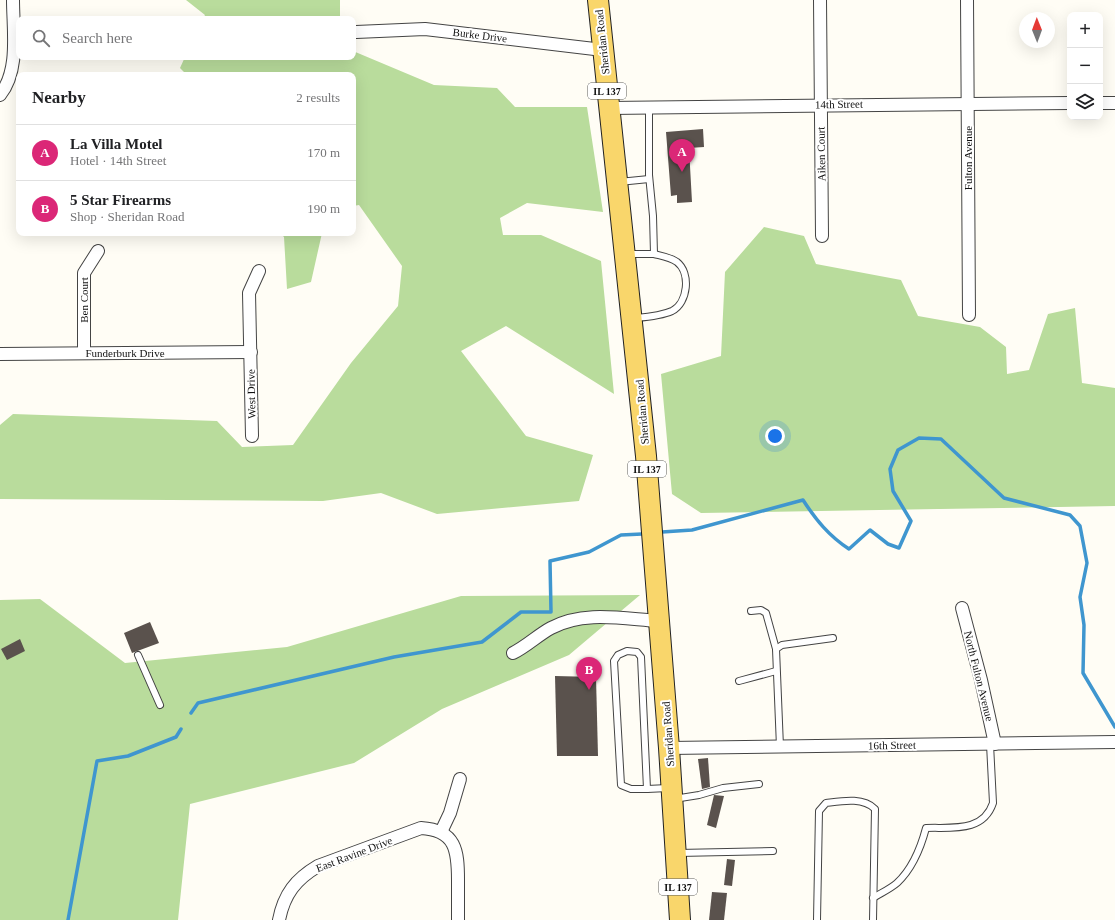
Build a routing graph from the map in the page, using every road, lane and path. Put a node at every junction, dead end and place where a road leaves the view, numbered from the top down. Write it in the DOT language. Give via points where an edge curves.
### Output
graph roads {
  1 [pos="13,0"];
  2 [pos="598,0"];
  3 [pos="820,0"];
  4 [pos="967,0"];
  5 [pos="356,32"];
  6 [pos="16,42"];
  7 [pos="603,50"];
  8 [pos="0,95"];
  9 [pos="968,103"];
  10 [pos="1067,103"];
  11 [pos="1103,103"];
  12 [pos="1115,103"];
  13 [pos="821,105"];
  14 [pos="649,107"];
  15 [pos="609,108"];
  16 [pos="649,179"];
  17 [pos="616,182"];
  18 [pos="822,236"];
  19 [pos="98,251"];
  20 [pos="624,254"];
  21 [pos="654,254"];
  22 [pos="260,271"];
  23 [pos="969,315"];
  24 [pos="632,318"];
  25 [pos="250,352"];
  26 [pos="84,353"];
  27 [pos="0,354"];
  28 [pos="252,436"];
  29 [pos="962,608"];
  30 [pos="751,611"];
  31 [pos="659,621"];
  32 [pos="833,638"];
  33 [pos="776,649"];
  34 [pos="513,653"];
  35 [pos="138,655"];
  36 [pos="776,671"];
  37 [pos="739,681"];
  38 [pos="160,705"];
  39 [pos="1115,742"];
  40 [pos="992,744"];
  41 [pos="780,747"];
  42 [pos="669,748"];
  43 [pos="460,779"];
  44 [pos="759,784"];
  45 [pos="647,789"];
  46 [pos="672,794"];
  47 [pos="441,832"];
  48 [pos="774,851"];
  49 [pos="676,853"];
  50 [pos="873,898"];
  51 [pos="279,920"];
  52 [pos="458,920"];
  53 [pos="680,920"];
  54 [pos="817,920"];
  55 [pos="873,920"];
  1 -- 6 [label="street"];
  2 -- 7 [label="main road, Sheridan Road / IL 137"];
  3 -- 13 [label="street, Aiken Court"];
  4 -- 9 [label="street, Fulton Avenue"];
  5 -- 7 [label="street, Burke Drive" via="425,29"];
  6 -- 8 [label="street" via="9,80"];
  7 -- 15 [label="main road, Sheridan Road / IL 137"];
  9 -- 10 [label="street, 14th Street"];
  9 -- 13 [label="street, 14th Street"];
  9 -- 23 [label="street, Fulton Avenue"];
  11 -- 12 [label="street"];
  13 -- 14 [label="street, 14th Street"];
  13 -- 18 [label="street, Aiken Court"];
  14 -- 15 [label="street, 14th Street"];
  14 -- 16 [label="lane"];
  15 -- 17 [label="main road, Sheridan Road / IL 137"];
  16 -- 17 [label="lane"];
  16 -- 21 [label="lane"];
  17 -- 20 [label="main road, Sheridan Road / IL 137"];
  19 -- 26 [label="street, Ben Court" via="84,273"];
  20 -- 21 [label="lane"];
  20 -- 24 [label="main road, Sheridan Road / IL 137"];
  21 -- 24 [label="lane" via="678,263 685,278 685,294 680,305 672,311"];
  22 -- 25 [label="street, West Drive" via="250,293"];
  24 -- 31 [label="main road, Sheridan Road / IL 137"];
  25 -- 26 [label="street, Funderburk Drive"];
  25 -- 28 [label="street, West Drive"];
  26 -- 27 [label="street, Funderburk Drive"];
  29 -- 40 [label="street, North Fulton Avenue" via="981,680"];
  30 -- 33 [label="lane" via="760,610 766,613"];
  31 -- 34 [label="street" via="582,618 550,629"];
  31 -- 42 [label="main road, Sheridan Road / IL 137"];
  32 -- 33 [label="lane" via="782,645"];
  33 -- 36 [label="lane"];
  35 -- 38 [label="lane"];
  36 -- 37 [label="lane"];
  36 -- 41 [label="lane"];
  39 -- 40 [label="street, 16th Street"];
  40 -- 41 [label="street, 16th Street"];
  40 -- 50 [label="lane" via="993,803 990,812 981,822 968,826 926,828 914,859 905,873 896,883"];
  41 -- 42 [label="street, 16th Street"];
  42 -- 46 [label="main road, Sheridan Road / IL 137"];
  43 -- 47 [label="street" via="450,813"];
  44 -- 46 [label="lane" via="723,788 699,795"];
  45 -- 45 [label="lane" via="631,789 621,785 614,661 618,655 627,651 637,652 641,657"];
  45 -- 46 [label="lane"];
  46 -- 49 [label="main road, Sheridan Road / IL 137"];
  47 -- 51 [label="street, East Ravine Drive" via="422,828 305,873 288,893"];
  47 -- 52 [label="street" via="454,845 458,858"];
  48 -- 49 [label="lane"];
  49 -- 53 [label="main road, Sheridan Road / IL 137"];
  50 -- 54 [label="lane" via="875,809 869,803 847,800 826,803 819,811"];
  50 -- 55 [label="lane"];
}
